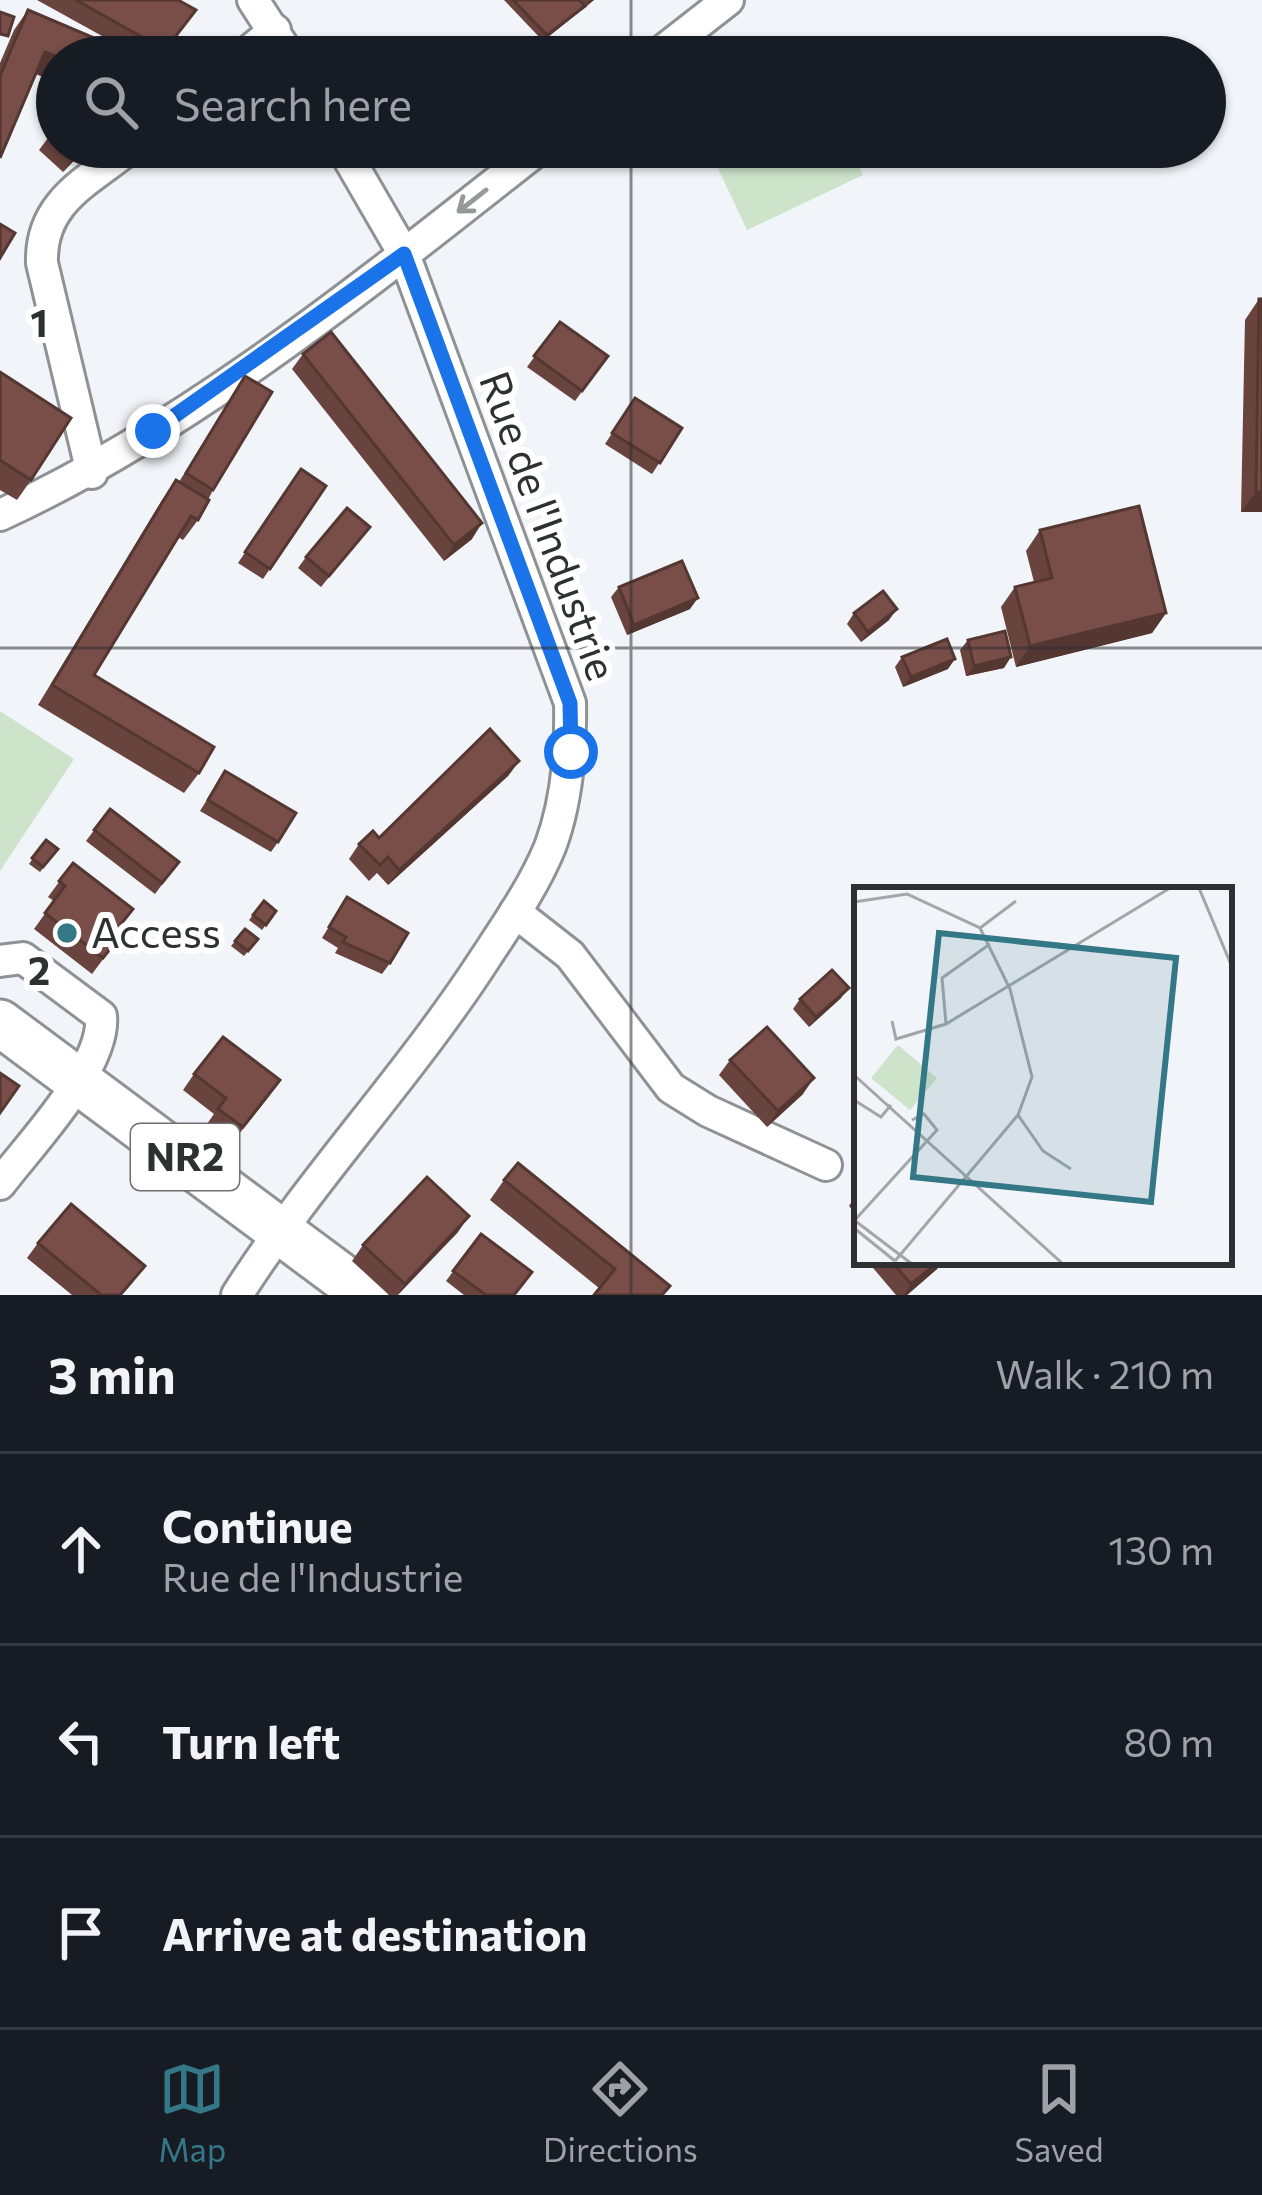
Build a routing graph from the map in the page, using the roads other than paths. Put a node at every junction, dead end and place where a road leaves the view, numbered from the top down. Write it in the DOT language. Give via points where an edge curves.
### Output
graph roads {
  1 [pos="253,0"];
  2 [pos="728,0"];
  3 [pos="277,36"];
  4 [pos="682,36"];
  5 [pos="105,168"];
  6 [pos="354,168"];
  7 [pos="514,168"];
  8 [pos="404,254"];
  9 [pos="92,473"];
  10 [pos="0,515"];
  11 [pos="515,912"];
  12 [pos="0,961"];
  13 [pos="0,1023"];
  14 [pos="80,1079"];
  15 [pos="826,1165"];
  16 [pos="0,1184"];
  17 [pos="280,1227"];
  18 [pos="237,1295"];
  19 [pos="366,1295"];
  1 -- 3 [label="street"];
  2 -- 4 [label="street"];
  5 -- 9 [label="street" via="58,206 41,232"];
  6 -- 8 [label="street, Rue de l'Industrie"];
  7 -- 8 [label="street, one-way"];
  8 -- 9 [label="street"];
  8 -- 11 [label="street, Rue de l'Industrie" via="570,703 571,752 550,845"];
  9 -- 10 [label="street"];
  11 -- 15 [label="street" via="570,955 671,1088"];
  11 -- 17 [label="street, Rue de l'Industrie" via="395,1088"];
  12 -- 14 [label="street" via="23,958 101,1016 103,1032"];
  13 -- 14 [label="highway, NR2"];
  14 -- 16 [label="street"];
  14 -- 17 [label="highway, NR2"];
  17 -- 18 [label="street, Rue de l'Industrie"];
  17 -- 19 [label="highway, NR2"];
}
